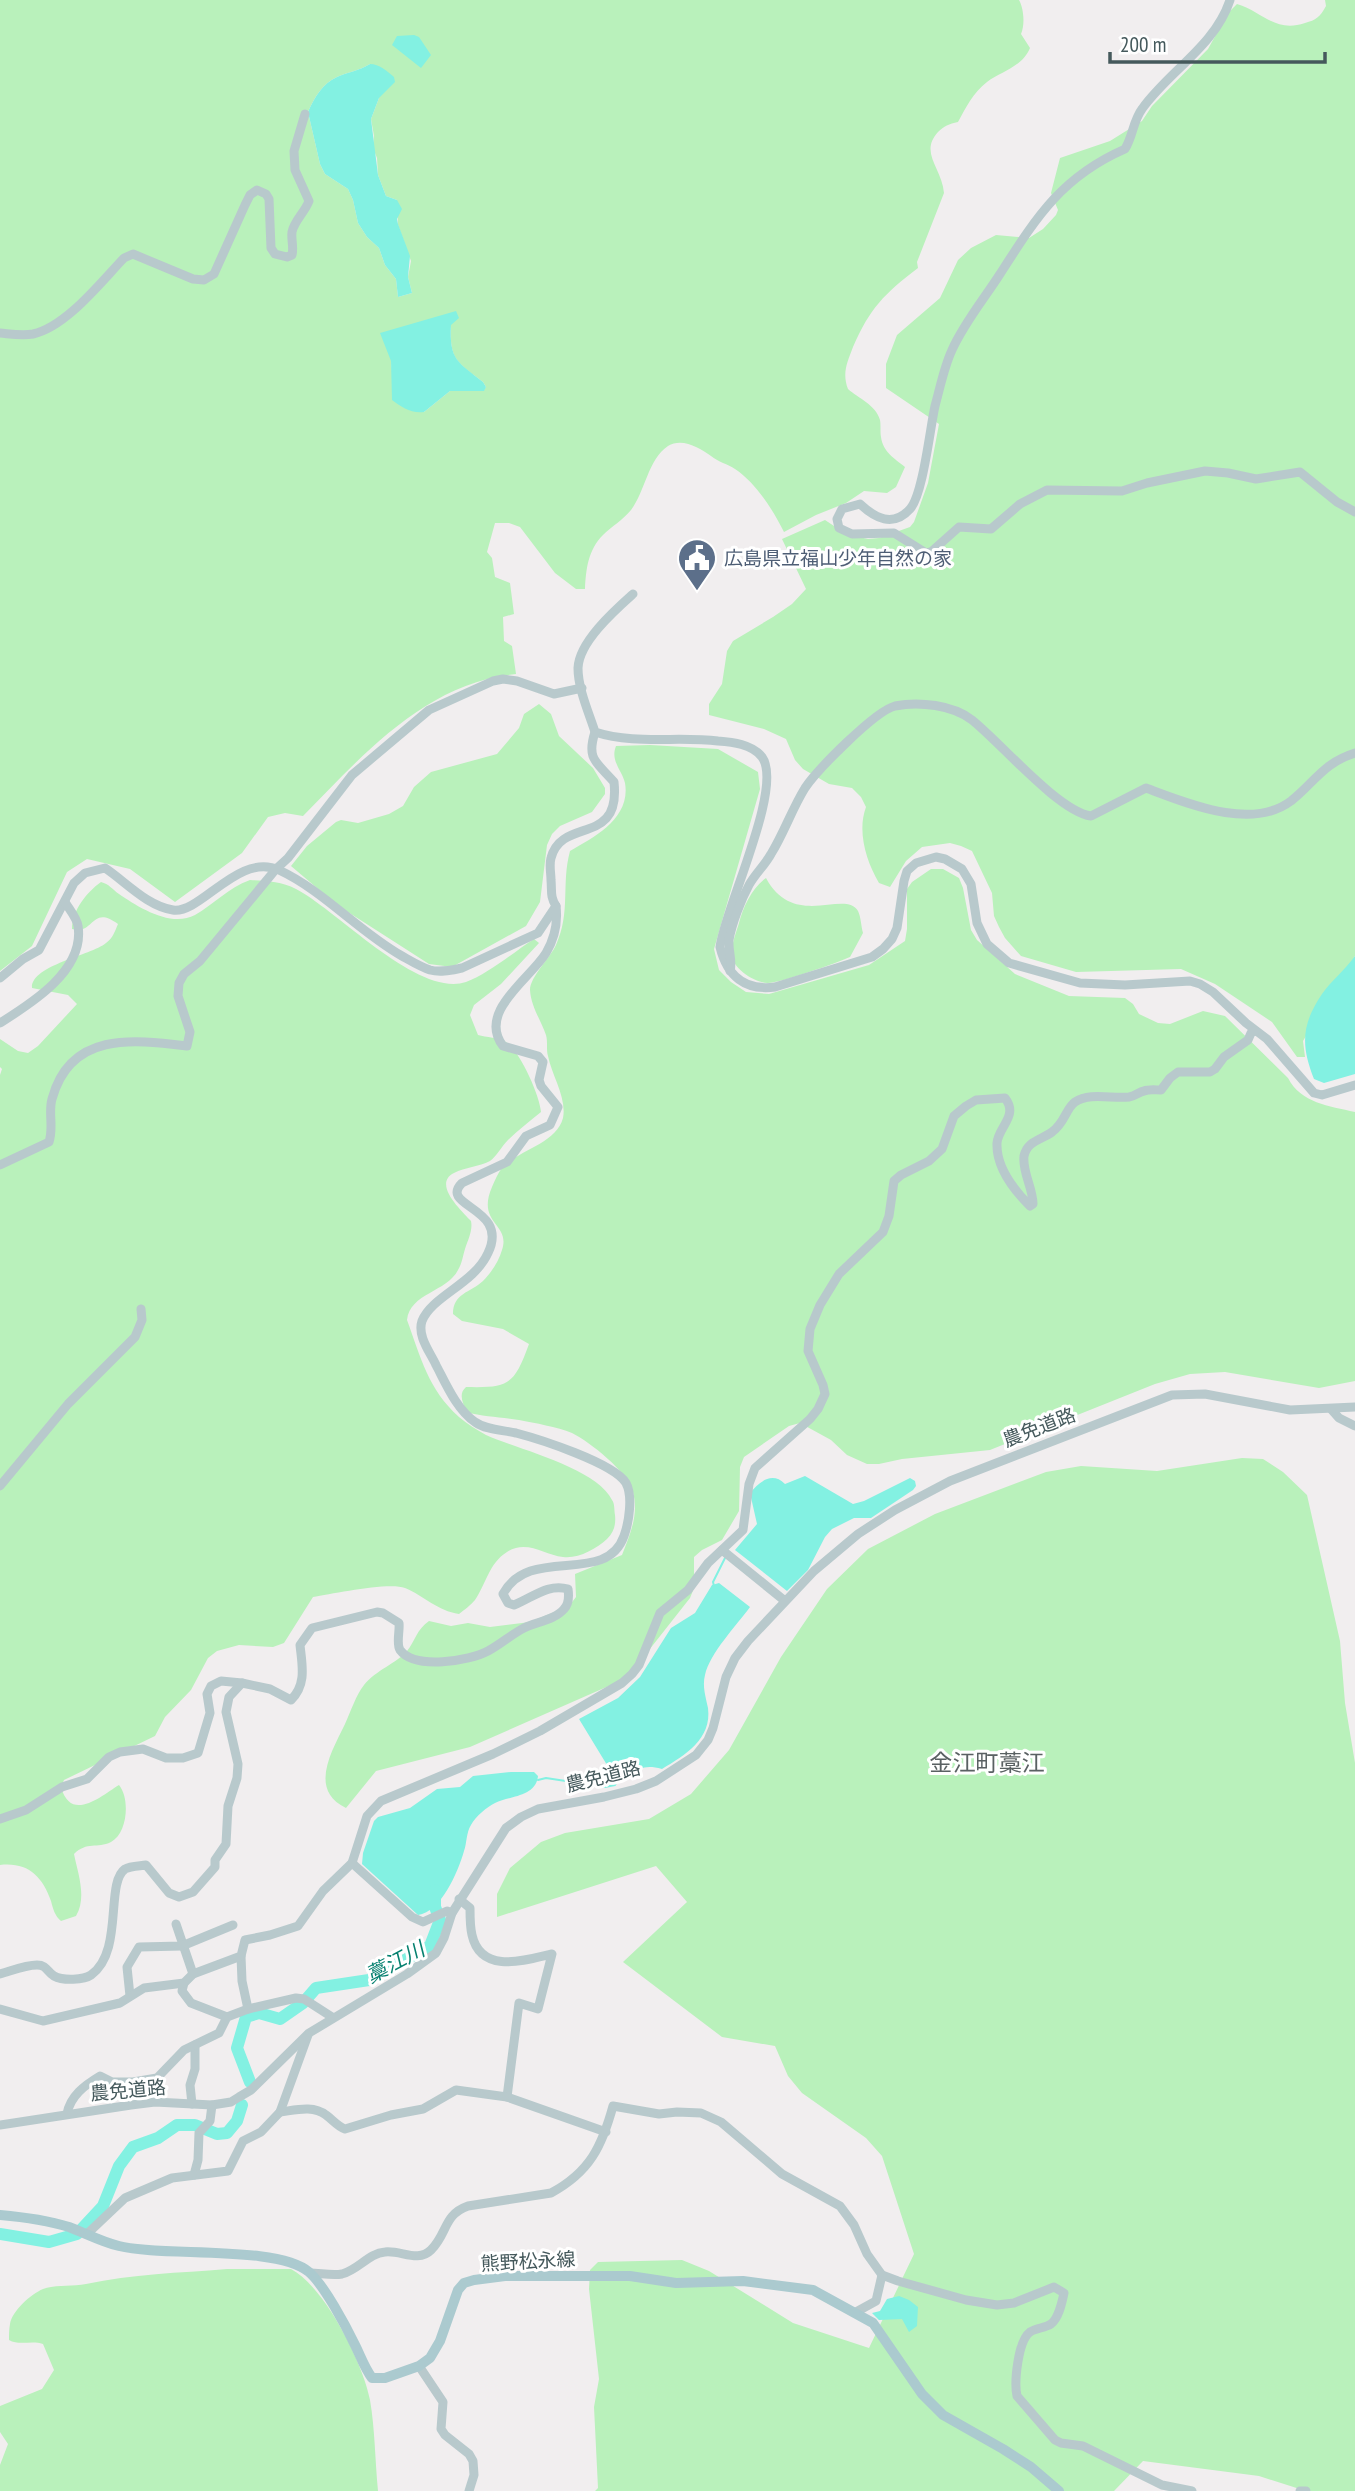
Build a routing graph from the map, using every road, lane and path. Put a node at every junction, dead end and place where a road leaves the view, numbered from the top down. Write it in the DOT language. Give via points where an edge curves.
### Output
graph roads {
  1 [pos="1230,0"];
  2 [pos="305,114"];
  3 [pos="0,333"];
  4 [pos="1355,512"];
  5 [pos="633,594"];
  6 [pos="582,688"];
  7 [pos="596,733"];
  8 [pos="1355,753"];
  9 [pos="276,869"];
  10 [pos="65,902"];
  11 [pos="556,906"];
  12 [pos="730,972"];
  13 [pos="0,978"];
  14 [pos="0,1023"];
  15 [pos="1255,1031"];
  16 [pos="1355,1085"];
  17 [pos="0,1165"];
  18 [pos="141,1308"];
  19 [pos="1355,1407"];
  20 [pos="1331,1409"];
  21 [pos="1355,1426"];
  22 [pos="0,1486"];
  23 [pos="722,1550"];
  24 [pos="785,1601"];
  25 [pos="242,1683"];
  26 [pos="0,1819"];
  27 [pos="352,1863"];
  28 [pos="459,1899"];
  29 [pos="443,1914"];
  30 [pos="176,1924"];
  31 [pos="233,1925"];
  32 [pos="182,1946"];
  33 [pos="241,1956"];
  34 [pos="193,1974"];
  35 [pos="0,1975"];
  36 [pos="184,1983"];
  37 [pos="130,1997"];
  38 [pos="0,2009"];
  39 [pos="248,2009"];
  40 [pos="227,2017"];
  41 [pos="332,2017"];
  42 [pos="309,2033"];
  43 [pos="195,2045"];
  44 [pos="507,2097"];
  45 [pos="192,2104"];
  46 [pos="212,2105"];
  47 [pos="280,2112"];
  48 [pos="67,2114"];
  49 [pos="0,2125"];
  50 [pos="606,2132"];
  51 [pos="194,2175"];
  52 [pos="0,2215"];
  53 [pos="82,2232"];
  54 [pos="310,2273"];
  55 [pos="882,2275"];
  56 [pos="856,2312"];
  57 [pos="419,2367"];
  58 [pos="469,2491"];
  59 [pos="1059,2491"];
  60 [pos="1192,2491"];
  61 [pos="1300,2491"];
  62 [pos="1306,2491"];
  1 -- 4 [label="street" via="1199,49 1142,109 1125,149 1093,165 1052,198 1016,246 951,352 911,508 894,519 882,520 860,504 852,505 842,509 839,528 852,534 894,533 926,553 959,527 990,529 1020,504 1047,490 1122,491 1205,471 1256,479 1300,472"];
  2 -- 3 [label="street" via="294,151 295,170 309,201 295,222 292,255 275,254 271,248 270,199 257,190 250,195 214,274 204,280 132,254 50,327 26,334"];
  5 -- 6 [label="street" via="585,646 578,667"];
  6 -- 7 [label="street"];
  6 -- 9 [label="street" via="554,694 503,679 429,710 352,775"];
  7 -- 11 [label="street" via="590,747 593,760 614,782 613,806 598,827 568,836 556,846 550,860 551,899"];
  7 -- 12 [label="street" via="620,739 737,743 762,757 767,779 763,808 721,938 723,960"];
  8 -- 12 [label="street" via="1335,760 1275,811 1259,815 1239,815 1146,788 1091,816 1042,785 969,717 943,707 895,706 857,734 806,786 750,885 730,937"];
  9 -- 10 [label="street" via="249,869 176,911 157,905 105,868 85,873"];
  9 -- 11 [label="street" via="301,882 369,935 432,970 462,968 538,933"];
  9 -- 17 [label="street" via="179,983 178,996 190,1032 187,1046 124,1041 82,1054 65,1070 53,1096 49,1142"];
  10 -- 13 [label="street" via="39,950"];
  10 -- 14 [label="street" via="78,925 67,967 45,991"];
  11 -- 25 [label="street" via="558,924 546,953 504,1002 495,1031 503,1046 538,1056 543,1062 541,1086 558,1107 550,1125 526,1136 507,1162 458,1188 458,1199 492,1227 491,1246 483,1265 429,1310 420,1329 458,1403 477,1424 545,1440 621,1477 629,1492 624,1535 617,1548 592,1564 551,1566 517,1576 503,1594 508,1603 514,1605 560,1587 568,1589 569,1598 556,1615 487,1651 422,1662 398,1646 400,1630 395,1619 377,1612 312,1628 304,1635 300,1645 302,1683 291,1700 270,1689"];
  12 -- 15 [label="street" via="741,982 762,989 872,957 897,928 907,871 936,857 962,869 971,884 977,923 987,944 1009,963 1080,983 1190,981 1213,992"];
  15 -- 16 [label="street" via="1276,1047 1314,1093"];
  15 -- 23 [label="street" via="1210,1072 1178,1072 1161,1090 1074,1102 1063,1122 1028,1145 1024,1153 1033,1196 1030,1206 1002,1169 997,1141 1010,1112 1005,1098 976,1100 954,1116 942,1149 894,1181 883,1232 831,1285 810,1329 809,1344 811,1362 825,1394 810,1419 755,1468 743,1530"];
  18 -- 22 [label="street" via="142,1321 135,1337 68,1404"];
  19 -- 20 [label="street, 農免道路"];
  20 -- 21 [label="street"];
  20 -- 24 [label="street, 農免道路" via="1290,1410 1205,1394 1172,1395 950,1481 895,1510 858,1534"];
  23 -- 24 [label="street"];
  23 -- 27 [label="street" via="688,1590 660,1613 639,1665 622,1683 540,1731 381,1801 367,1816"];
  24 -- 28 [label="street, 農免道路" via="735,1658 713,1728 696,1755 636,1789 538,1809 521,1817 506,1828"];
  25 -- 26 [label="street" via="221,1681 211,1686 207,1694 210,1713 198,1753 166,1758 143,1749 120,1752 87,1779"];
  25 -- 35 [label="street" via="226,1704 238,1764 228,1806 226,1844 215,1867 193,1892 179,1897 169,1893 146,1864 127,1868 120,1875 113,1907 112,1938 101,1964 90,1976 54,1976 45,1966 35,1965"];
  27 -- 29 [label="street" via="412,1917 423,1922"];
  27 -- 33 [label="street" via="323,1891 298,1926 245,1940"];
  28 -- 29 [label="street, 農免道路"];
  28 -- 44 [label="street" via="470,1908 472,1936 486,1956 514,1963 552,1954 538,2009 519,2003"];
  29 -- 41 [label="street, 農免道路" via="444,1938 436,1953"];
  30 -- 32 [label="street"];
  31 -- 32 [label="street"];
  32 -- 34 [label="street"];
  32 -- 37 [label="street" via="139,1947 127,1967"];
  33 -- 34 [label="street"];
  33 -- 39 [label="street"];
  34 -- 36 [label="street"];
  36 -- 37 [label="street" via="145,1988"];
  36 -- 40 [label="street" via="182,1991 191,2003"];
  37 -- 38 [label="street" via="43,2021"];
  39 -- 40 [label="street"];
  39 -- 41 [label="street" via="296,1998"];
  40 -- 43 [label="street" via="219,2033"];
  41 -- 42 [label="street, 農免道路"];
  42 -- 46 [label="street, 農免道路" via="251,2090 231,2102"];
  42 -- 47 [label="street"];
  43 -- 45 [label="street"];
  43 -- 48 [label="street" via="157,2078 112,2082 100,2076 82,2088"];
  44 -- 47 [label="street" via="456,2090 423,2109 345,2129 313,2109"];
  44 -- 50 [label="street"];
  45 -- 46 [label="street, 農免道路"];
  45 -- 48 [label="street, 農免道路" via="155,2102"];
  46 -- 51 [label="street" via="210,2121 200,2133"];
  47 -- 51 [label="street" via="261,2132 243,2141 228,2171"];
  48 -- 49 [label="street, 農免道路"];
  50 -- 54 [label="street" via="587,2166 563,2186 551,2193 456,2211 424,2255 384,2252 341,2274"];
  50 -- 55 [label="street" via="613,2106 659,2114 701,2113 721,2122 782,2174 840,2206"];
  51 -- 53 [label="street" via="172,2178 124,2199"];
  52 -- 53 [label="main road" via="27,2217"];
  53 -- 54 [label="main road" via="120,2246 267,2259 294,2264"];
  54 -- 57 [label="main road" via="348,2330 372,2378"];
  55 -- 56 [label="street" via="876,2301"];
  55 -- 60 [label="street" via="997,2305 1060,2289 1064,2293 1056,2317 1051,2324 1031,2331 1021,2349 1017,2396 1055,2440 1083,2446 1162,2484"];
  56 -- 57 [label="main road, 熊野松永線" via="813,2290 743,2281 495,2278 464,2283 458,2290 440,2341"];
  56 -- 59 [label="main road, 熊野松永線" via="873,2323 922,2394 943,2415 1031,2467"];
  57 -- 58 [label="street" via="443,2402 441,2429 473,2461"];
  61 -- 62 [label="street"];
}
